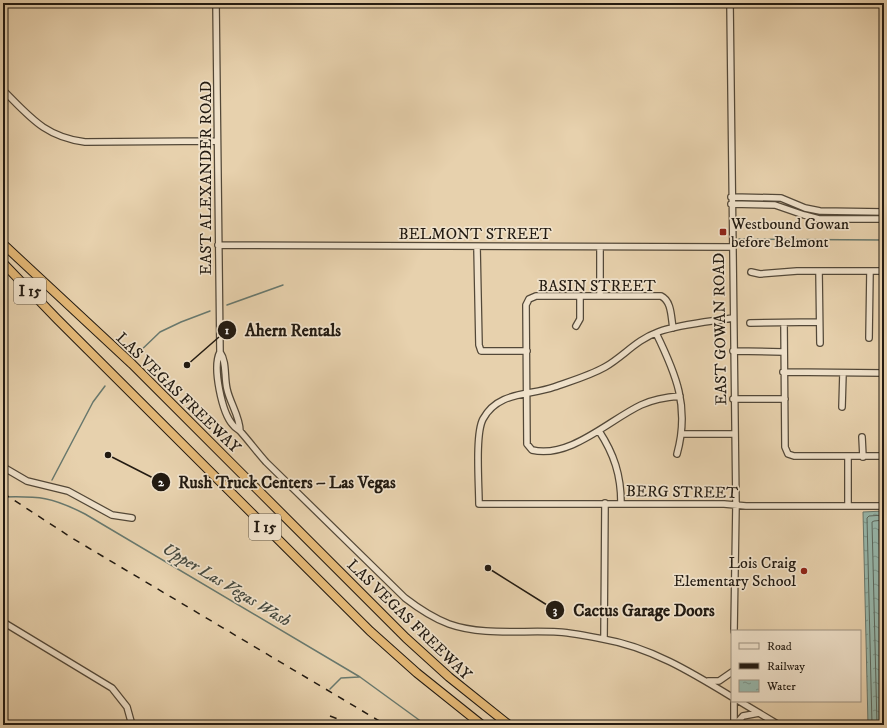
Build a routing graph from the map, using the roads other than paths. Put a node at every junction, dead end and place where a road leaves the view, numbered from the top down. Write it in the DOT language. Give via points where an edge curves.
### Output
graph roads {
  1 [pos="216,3"];
  2 [pos="730,3"];
  3 [pos="3,90"];
  4 [pos="217,141"];
  5 [pos="731,197"];
  6 [pos="732,204"];
  7 [pos="884,212"];
  8 [pos="884,219"];
  9 [pos="3,244"];
  10 [pos="218,245"];
  11 [pos="477,247"];
  12 [pos="600,247"];
  13 [pos="732,247"];
  14 [pos="3,263"];
  15 [pos="3,270"];
  16 [pos="819,271"];
  17 [pos="870,271"];
  18 [pos="884,271"];
  19 [pos="751,272"];
  20 [pos="580,296"];
  21 [pos="600,296"];
  22 [pos="733,318"];
  23 [pos="57,319"];
  24 [pos="819,322"];
  25 [pos="750,323"];
  26 [pos="784,323"];
  27 [pos="576,326"];
  28 [pos="672,328"];
  29 [pos="656,333"];
  30 [pos="869,338"];
  31 [pos="820,343"];
  32 [pos="526,351"];
  33 [pos="733,351"];
  34 [pos="783,352"];
  35 [pos="783,372"];
  36 [pos="843,373"];
  37 [pos="884,374"];
  38 [pos="527,393"];
  39 [pos="680,396"];
  40 [pos="733,399"];
  41 [pos="785,399"];
  42 [pos="842,407"];
  43 [pos="599,431"];
  44 [pos="681,434"];
  45 [pos="734,434"];
  46 [pos="862,437"];
  47 [pos="677,454"];
  48 [pos="848,456"];
  49 [pos="862,456"];
  50 [pos="884,456"];
  51 [pos="3,467"];
  52 [pos="604,503"];
  53 [pos="621,503"];
  54 [pos="736,505"];
  55 [pos="848,506"];
  56 [pos="884,506"];
  57 [pos="132,518"];
  58 [pos="3,622"];
  59 [pos="734,630"];
  60 [pos="604,639"];
  61 [pos="731,673"];
  62 [pos="706,681"];
  63 [pos="731,696"];
  64 [pos="734,702"];
  65 [pos="741,702"];
  66 [pos="759,713"];
  67 [pos="132,725"];
  68 [pos="482,725"];
  69 [pos="509,725"];
  70 [pos="734,725"];
  71 [pos="779,725"];
  1 -- 4 [label="street, EAST ALEXANDER ROAD"];
  2 -- 5 [label="street, EAST GOWAN ROAD"];
  3 -- 4 [label="street" via="38,125 70,140"];
  4 -- 10 [label="street, EAST ALEXANDER ROAD"];
  5 -- 6 [label="street, EAST GOWAN ROAD"];
  5 -- 7 [label="street" via="781,198 820,211"];
  6 -- 8 [label="street" via="775,205 815,218"];
  6 -- 13 [label="street, EAST GOWAN ROAD"];
  9 -- 69 [label="highway, LAS VEGAS FREEWAY / I 15" via="137,370 406,638 449,677"];
  10 -- 11 [label="street, BELMONT STREET"];
  10 -- 60 [label="street, EAST ALEXANDER ROAD" via="220,352 224,358 227,389 240,423 240,431 266,462 404,598 424,612 450,624 479,631 559,632"];
  11 -- 12 [label="street, BELMONT STREET"];
  11 -- 32 [label="street" via="481,350"];
  12 -- 13 [label="street, BELMONT STREET"];
  12 -- 21 [label="street"];
  13 -- 22 [label="street, EAST GOWAN ROAD"];
  14 -- 23 [label="highway, LAS VEGAS FREEWAY / I 15"];
  15 -- 23 [label="highway"];
  16 -- 17 [label="street"];
  16 -- 19 [label="street" via="760,274"];
  16 -- 24 [label="street"];
  17 -- 18 [label="street"];
  17 -- 30 [label="street"];
  20 -- 21 [label="street, BASIN STREET"];
  20 -- 27 [label="street" via="580,319"];
  20 -- 32 [label="street, BASIN STREET" via="536,296 529,299 526,305"];
  21 -- 28 [label="street, BASIN STREET" via="661,296 669,304"];
  22 -- 28 [label="street"];
  22 -- 33 [label="street, EAST GOWAN ROAD"];
  23 -- 68 [label="highway, LAS VEGAS FREEWAY / I 15" via="370,632"];
  24 -- 26 [label="street"];
  24 -- 31 [label="street"];
  25 -- 26 [label="street"];
  26 -- 34 [label="street"];
  28 -- 29 [label="street"];
  29 -- 38 [label="street" via="600,370 545,390"];
  29 -- 39 [label="street" via="675,372"];
  32 -- 38 [label="street"];
  33 -- 34 [label="street"];
  33 -- 40 [label="street, EAST GOWAN ROAD"];
  34 -- 35 [label="street"];
  35 -- 36 [label="street"];
  35 -- 41 [label="street"];
  36 -- 37 [label="street"];
  36 -- 42 [label="street"];
  38 -- 43 [label="street" via="528,444 532,450 540,452 565,447"];
  38 -- 52 [label="street, BERG STREET" via="512,395 500,401 482,420 479,504"];
  39 -- 43 [label="street" via="646,403"];
  39 -- 44 [label="street"];
  40 -- 41 [label="street"];
  40 -- 45 [label="street, EAST GOWAN ROAD"];
  41 -- 48 [label="street" via="785,447 788,454"];
  43 -- 53 [label="street" via="618,469"];
  44 -- 45 [label="street"];
  44 -- 47 [label="street"];
  45 -- 54 [label="street, EAST GOWAN ROAD"];
  46 -- 49 [label="street"];
  48 -- 49 [label="street"];
  48 -- 55 [label="street"];
  49 -- 50 [label="street"];
  51 -- 57 [label="street" via="27,481 68,491 112,515"];
  52 -- 53 [label="street, BERG STREET"];
  52 -- 60 [label="street"];
  53 -- 54 [label="street, BERG STREET"];
  54 -- 55 [label="street, BERG STREET"];
  54 -- 59 [label="street, EAST GOWAN ROAD"];
  55 -- 56 [label="street, BERG STREET"];
  58 -- 67 [label="street" via="112,688 127,707"];
  60 -- 62 [label="street" via="638,648"];
  61 -- 62 [label="street" via="719,681"];
  62 -- 63 [label="street"];
  64 -- 70 [label="street"];
  65 -- 66 [label="street"];
  66 -- 70 [label="street" via="743,716"];
  66 -- 71 [label="street"];
}
